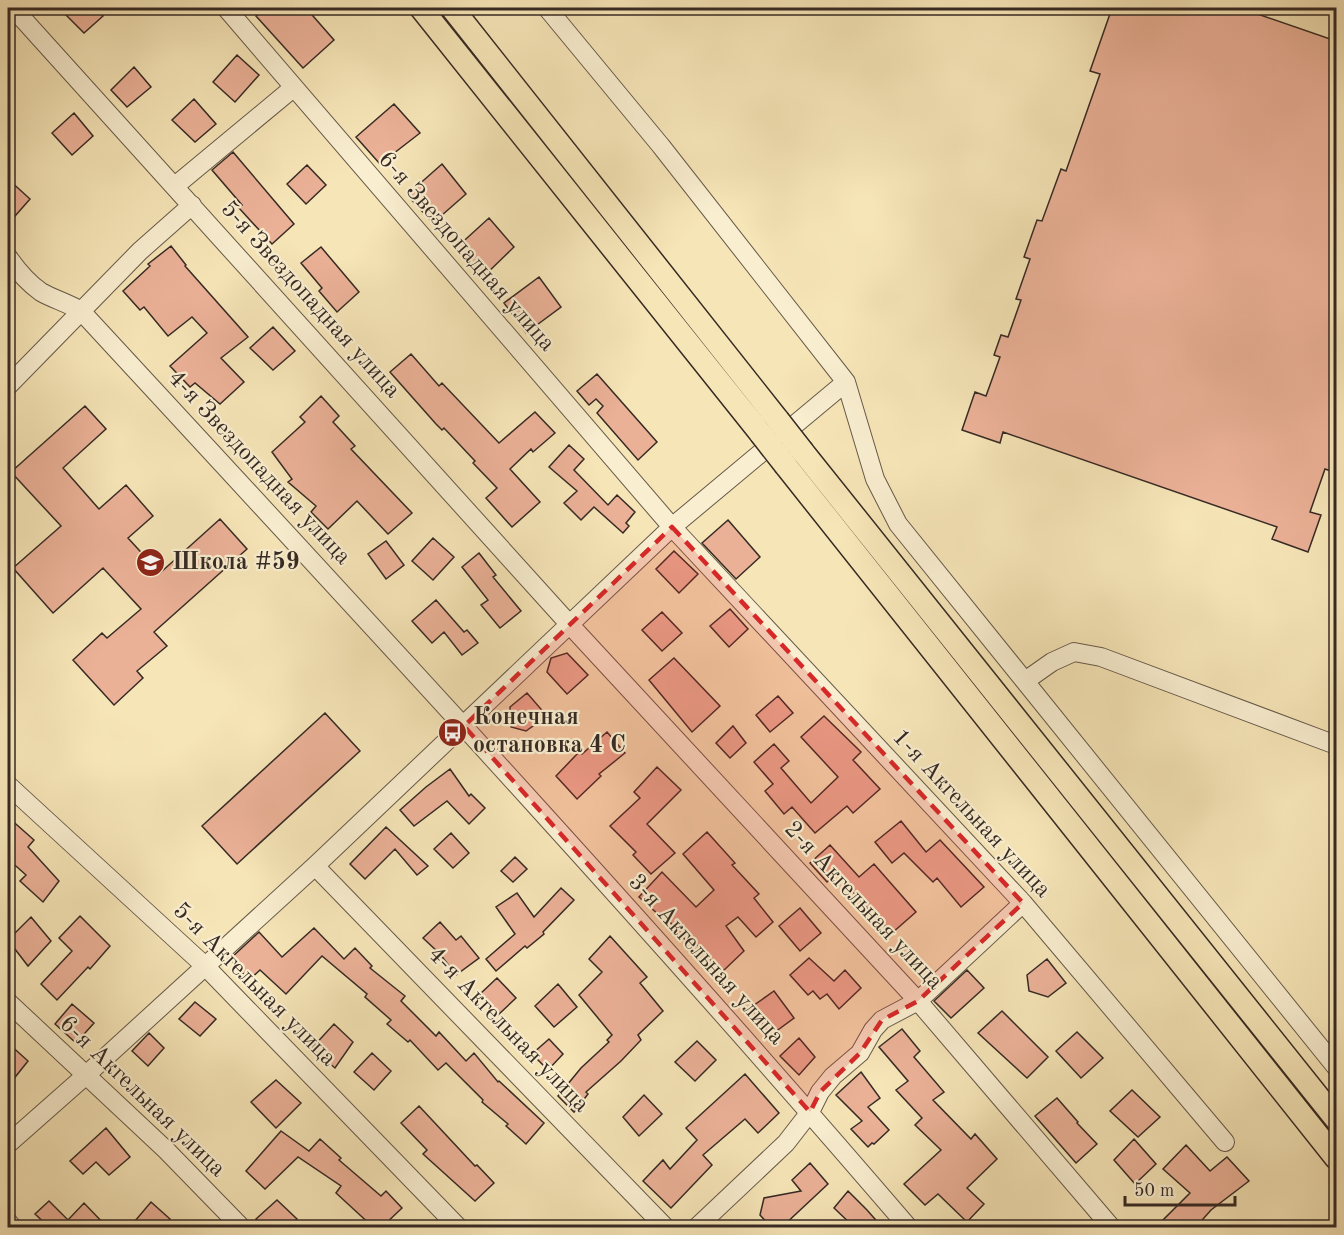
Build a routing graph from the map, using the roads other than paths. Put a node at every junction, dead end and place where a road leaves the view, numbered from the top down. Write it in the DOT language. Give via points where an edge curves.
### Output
graph roads {
  1 [pos="13,8"];
  2 [pos="226,8"];
  3 [pos="421,8"];
  4 [pos="452,8"];
  5 [pos="548,8"];
  6 [pos="293,88"];
  7 [pos="175,186"];
  8 [pos="192,205"];
  9 [pos="8,257"];
  10 [pos="81,311"];
  11 [pos="846,382"];
  12 [pos="8,386"];
  13 [pos="770,427"];
  14 [pos="795,459"];
  15 [pos="672,527"];
  16 [pos="570,626"];
  17 [pos="1025,681"];
  18 [pos="464,726"];
  19 [pos="1336,746"];
  20 [pos="8,785"];
  21 [pos="315,866"];
  22 [pos="1023,903"];
  23 [pos="205,966"];
  24 [pos="918,1001"];
  25 [pos="8,1002"];
  26 [pos="1336,1067"];
  27 [pos="85,1076"];
  28 [pos="810,1112"];
  29 [pos="1336,1119"];
  30 [pos="1225,1142"];
  31 [pos="8,1144"];
  32 [pos="1336,1158"];
  33 [pos="8,1222"];
  34 [pos="13,1227"];
  35 [pos="242,1227"];
  36 [pos="459,1227"];
  37 [pos="666,1227"];
  38 [pos="696,1227"];
  39 [pos="909,1227"];
  40 [pos="1112,1227"];
  1 -- 7 [label="street, 5-я Звездопадная улица"];
  2 -- 6 [label="street, 6-я Звездопадная улица"];
  3 -- 13 [label="main road"];
  4 -- 13 [label="main road"];
  5 -- 11 [label="street"];
  6 -- 7 [label="street"];
  6 -- 15 [label="street, 6-я Звездопадная улица"];
  7 -- 8 [label="street, 5-я Звездопадная улица"];
  8 -- 10 [label="street"];
  8 -- 16 [label="street, 5-я Звездопадная улица"];
  9 -- 10 [label="street, 4-я Звездопадная улица" via="42,293"];
  10 -- 12 [label="street"];
  10 -- 18 [label="street, 4-я Звездопадная улица"];
  11 -- 15 [label="street"];
  11 -- 17 [label="street" via="875,479 898,524"];
  13 -- 14 [label="main road, bridge"];
  14 -- 29 [label="main road"];
  14 -- 32 [label="main road"];
  15 -- 16 [label="street"];
  15 -- 22 [label="street, 1-я Акгельная улица"];
  16 -- 18 [label="street"];
  16 -- 24 [label="street, 2-я Акгельная улица"];
  17 -- 19 [label="street" via="1074,652 1101,657"];
  17 -- 26 [label="street"];
  18 -- 21 [label="street"];
  18 -- 28 [label="street, 3-я Акгельная улица"];
  20 -- 23 [label="street, 5-я Акгельная улица"];
  21 -- 23 [label="street"];
  21 -- 37 [label="street, 4-я Акгельная улица"];
  22 -- 24 [label="street"];
  22 -- 30 [label="street, 1-я Акгельная улица"];
  23 -- 27 [label="street"];
  23 -- 36 [label="street, 5-я Акгельная улица"];
  24 -- 28 [label="street" via="882,1020 860,1053 832,1076"];
  24 -- 40 [label="street, 2-я Акгельная улица"];
  25 -- 27 [label="street, 6-я Акгельная улица"];
  27 -- 31 [label="street"];
  27 -- 35 [label="street, 6-я Акгельная улица"];
  28 -- 38 [label="street" via="786,1143"];
  28 -- 39 [label="street, 3-я Акгельная улица"];
  33 -- 34 [label="street"];
}
